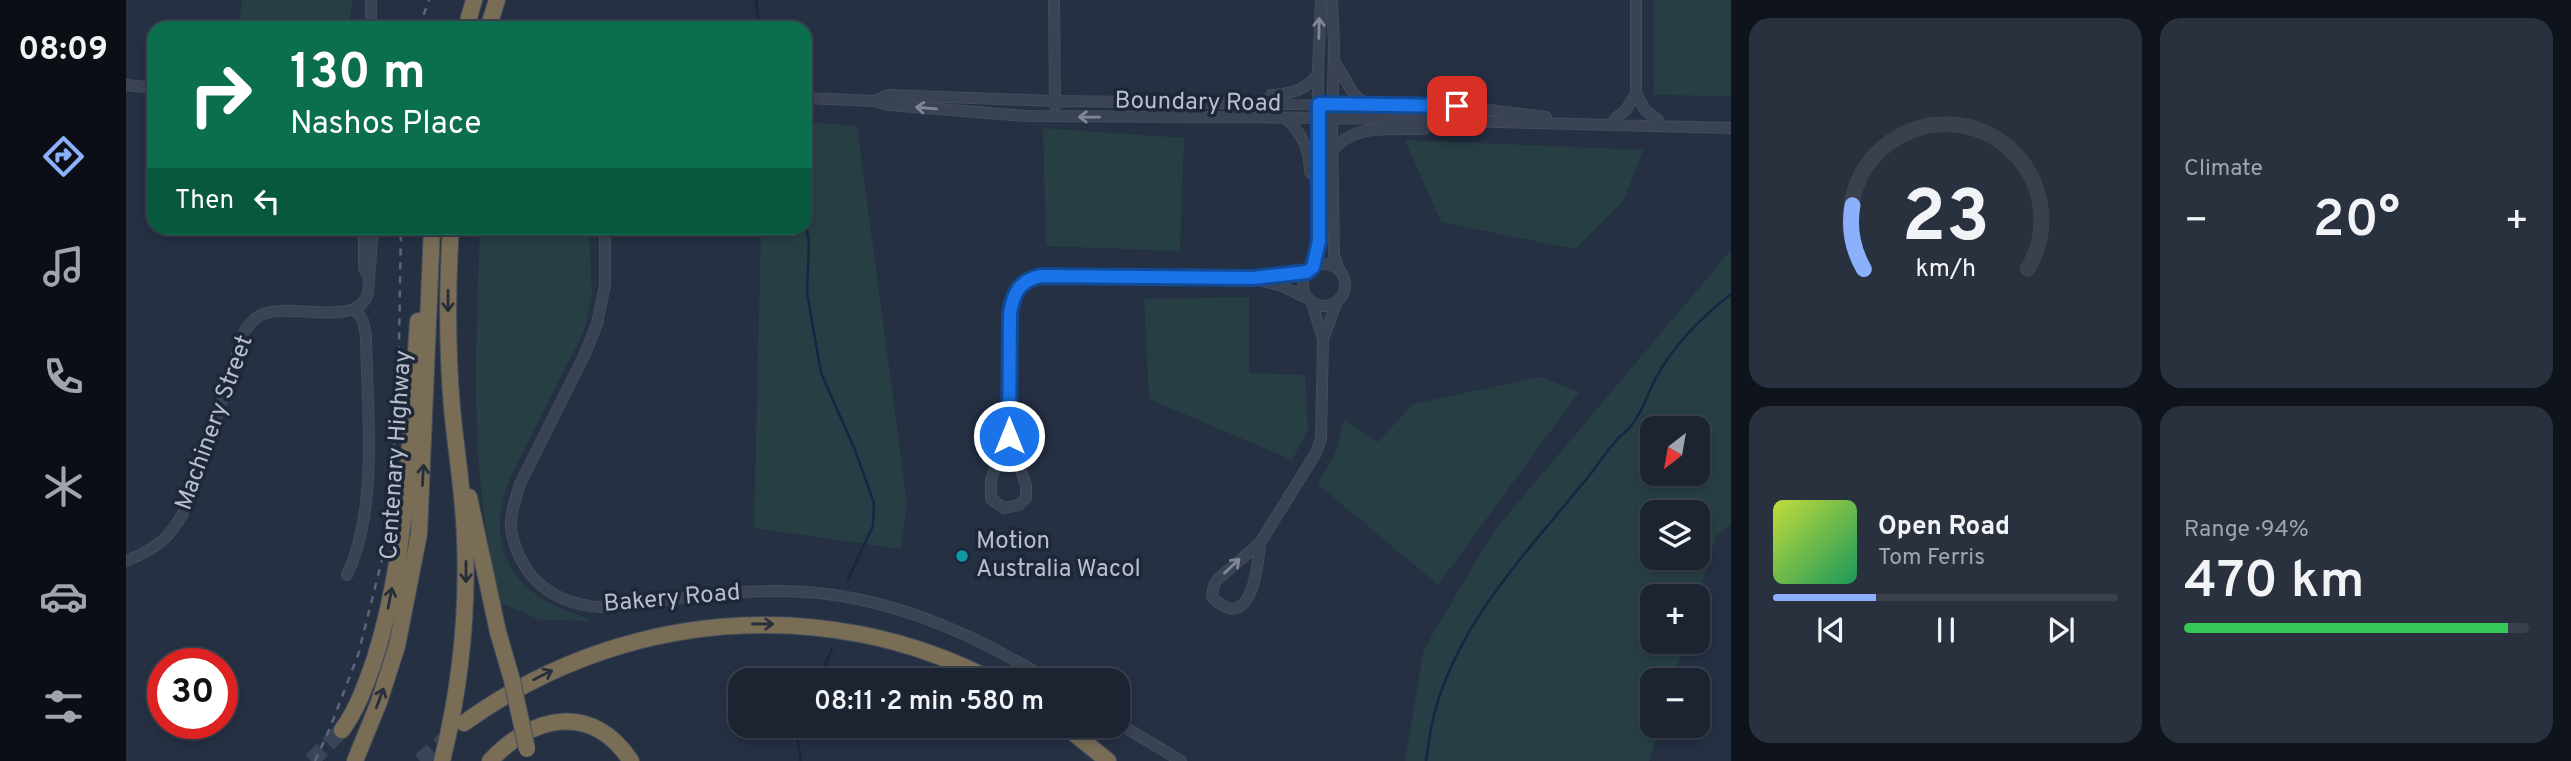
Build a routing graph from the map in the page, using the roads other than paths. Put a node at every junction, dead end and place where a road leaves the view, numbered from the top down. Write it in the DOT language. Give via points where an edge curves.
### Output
graph roads {
  1 [pos="370,0"];
  2 [pos="474,0"];
  3 [pos="497,0"];
  4 [pos="1054,0"];
  5 [pos="1321,0"];
  6 [pos="1332,0"];
  7 [pos="1636,0"];
  8 [pos="370,21"];
  9 [pos="468,21"];
  10 [pos="490,21"];
  11 [pos="1334,62"];
  12 [pos="1318,74"];
  13 [pos="126,85"];
  14 [pos="147,87"];
  15 [pos="1636,93"];
  16 [pos="812,98"];
  17 [pos="876,101"];
  18 [pos="1055,101"];
  19 [pos="1266,104"];
  20 [pos="1319,104"];
  21 [pos="1333,104"];
  22 [pos="1367,105"];
  23 [pos="1054,116"];
  24 [pos="1285,118"];
  25 [pos="1319,118"];
  26 [pos="1333,118"];
  27 [pos="1615,119"];
  28 [pos="1658,120"];
  29 [pos="1429,121"];
  30 [pos="1731,121"];
  31 [pos="1731,128"];
  32 [pos="1333,150"];
  33 [pos="1319,181"];
  34 [pos="364,235"];
  35 [pos="373,235"];
  36 [pos="425,235"];
  37 [pos="432,235"];
  38 [pos="451,235"];
  39 [pos="605,235"];
  40 [pos="1310,269"];
  41 [pos="1340,271"];
  42 [pos="369,276"];
  43 [pos="1253,278"];
  44 [pos="1309,300"];
  45 [pos="1337,302"];
  46 [pos="356,310"];
  47 [pos="1323,339"];
  48 [pos="1009,436"];
  49 [pos="460,479"];
  50 [pos="1260,542"];
  51 [pos="126,561"];
  52 [pos="347,575"];
  53 [pos="964,668"];
  54 [pos="1029,668"];
  55 [pos="464,723"];
  56 [pos="342,730"];
  57 [pos="1130,730"];
  58 [pos="1080,738"];
  59 [pos="528,755"];
  60 [pos="355,761"];
  61 [pos="442,761"];
  62 [pos="490,761"];
  63 [pos="631,761"];
  64 [pos="1108,761"];
  65 [pos="1181,761"];
  1 -- 8 [label="street"];
  2 -- 9 [label="highway"];
  3 -- 10 [label="highway"];
  4 -- 18 [label="street"];
  12 -- 5 [label="street, one-way"];
  6 -- 11 [label="street"];
  7 -- 15 [label="street"];
  11 -- 21 [label="street"];
  11 -- 22 [label="street" via="1355,98"];
  12 -- 19 [label="street" via="1304,88 1271,95"];
  12 -- 20 [label="street"];
  13 -- 14 [label="street"];
  15 -- 27 [label="street"];
  15 -- 28 [label="street" via="1645,110"];
  16 -- 17 [label="street, Boundary Road"];
  17 -- 18 [label="street, Boundary Road" via="888,95"];
  23 -- 17 [label="street, Boundary Road, one-way"];
  18 -- 19 [label="street, Boundary Road"];
  18 -- 23 [label="street"];
  19 -- 20 [label="street, Boundary Road"];
  20 -- 21 [label="street, Boundary Road"];
  20 -- 25 [label="street"];
  21 -- 22 [label="street, Boundary Road"];
  21 -- 26 [label="street"];
  22 -- 27 [label="street, Boundary Road" via="1457,106 1534,117"];
  24 -- 23 [label="street, Boundary Road, one-way"];
  24 -- 25 [label="street, Boundary Road"];
  24 -- 33 [label="street" via="1304,140 1310,172"];
  25 -- 26 [label="street, Boundary Road"];
  25 -- 33 [label="street"];
  26 -- 29 [label="street, Boundary Road"];
  26 -- 32 [label="street"];
  27 -- 28 [label="street, Boundary Road"];
  28 -- 30 [label="street, Boundary Road"];
  29 -- 31 [label="street, Boundary Road"];
  29 -- 32 [label="street" via="1424,130 1366,130"];
  32 -- 41 [label="street" via="1334,257"];
  33 -- 40 [label="street" via="1319,241"];
  34 -- 42 [label="street" via="364,268"];
  35 -- 42 [label="street"];
  56 -- 36 [label="highway, one-way" via="360,701 371,670 400,546"];
  60 -- 37 [label="highway, Centenary Highway, one-way" via="397,646 419,534"];
  38 -- 49 [label="highway, Centenary Highway, one-way" via="448,355"];
  39 -- 54 [label="street, Bakery Road" via="605,285 597,324 520,484 510,523 522,565 536,583 562,600 600,607 744,592 832,595 899,608 953,628"];
  40 -- 41 [label="street" via="1327,264"];
  40 -- 43 [label="street"];
  40 -- 44 [label="street" via="1303,285"];
  41 -- 45 [label="street" via="1346,285"];
  42 -- 46 [label="street" via="366,301"];
  43 -- 44 [label="street"];
  43 -- 48 [label="street" via="1030,278 1016,290 1011,306"];
  44 -- 45 [label="street" via="1324,307"];
  44 -- 47 [label="street"];
  45 -- 47 [label="street"];
  46 -- 51 [label="street, Machinery Street" via="277,311 252,321 245,330 188,504 166,539"];
  46 -- 52 [label="street" via="366,336 369,489 354,562"];
  47 -- 50 [label="street" via="1321,439"];
  48 -- 48 [label="street" via="1026,498 1004,508 991,499 990,490"];
  49 -- 59 [label="highway, bridge" via="472,502"];
  49 -- 61 [label="highway, Centenary Highway, one-way" via="465,617"];
  50 -- 50 [label="street, one-way" via="1250,597 1237,608 1219,604 1212,597 1214,585"];
  55 -- 53 [label="highway, one-way" via="523,685 578,659 663,634 726,625 799,625 862,634 923,650"];
  57 -- 65 [label="street"];
  58 -- 64 [label="highway"];
  62 -- 63 [label="highway" via="522,733 546,723 570,721 597,729"];
}
